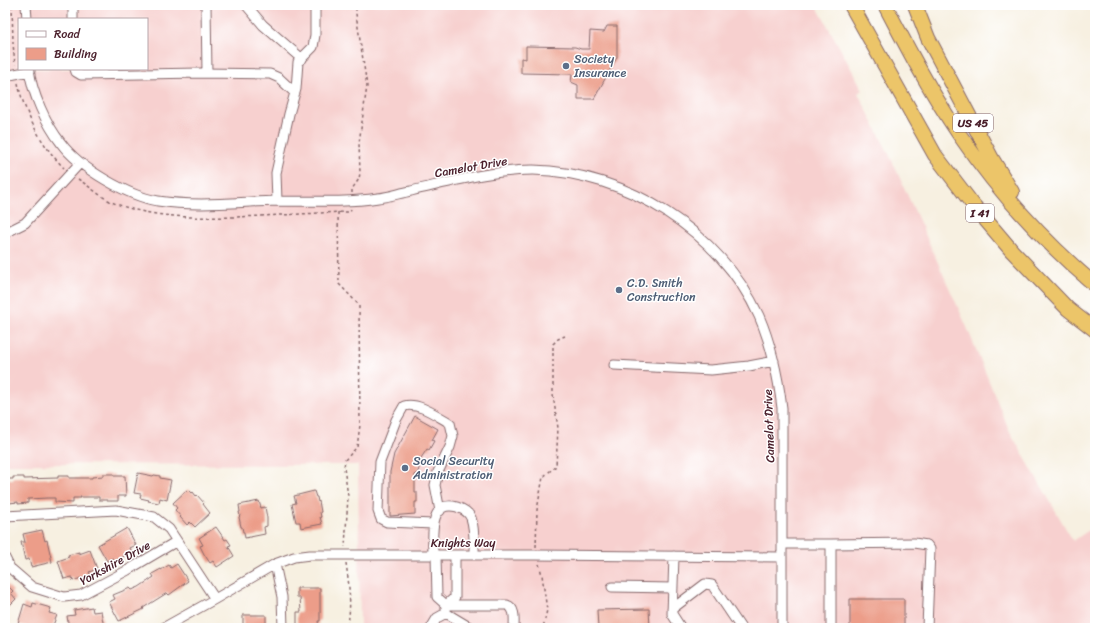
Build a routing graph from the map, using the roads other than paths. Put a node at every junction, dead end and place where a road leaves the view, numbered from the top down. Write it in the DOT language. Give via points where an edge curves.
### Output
graph roads {
  1 [pos="26,5"];
  2 [pos="72,5"];
  3 [pos="206,5"];
  4 [pos="246,5"];
  5 [pos="315,5"];
  6 [pos="846,5"];
  7 [pos="851,5"];
  8 [pos="885,5"];
  9 [pos="915,5"];
  10 [pos="27,18"];
  11 [pos="73,18"];
  12 [pos="302,59"];
  13 [pos="30,70"];
  14 [pos="75,70"];
  15 [pos="207,73"];
  16 [pos="890,75"];
  17 [pos="5,76"];
  18 [pos="295,93"];
  19 [pos="80,163"];
  20 [pos="277,201"];
  21 [pos="5,233"];
  22 [pos="1041,236"];
  23 [pos="1095,285"];
  24 [pos="1095,330"];
  25 [pos="774,361"];
  26 [pos="614,364"];
  27 [pos="440,511"];
  28 [pos="5,516"];
  29 [pos="433,524"];
  30 [pos="177,541"];
  31 [pos="782,544"];
  32 [pos="831,544"];
  33 [pos="434,555"];
  34 [pos="455,555"];
  35 [pos="474,555"];
  36 [pos="674,556"];
  37 [pos="782,557"];
  38 [pos="5,558"];
  39 [pos="275,564"];
  40 [pos="612,587"];
  41 [pos="673,588"];
  42 [pos="215,599"];
  43 [pos="446,609"];
  44 [pos="672,609"];
  45 [pos="163,628"];
  46 [pos="282,628"];
  47 [pos="431,628"];
  48 [pos="471,628"];
  49 [pos="514,628"];
  50 [pos="681,628"];
  51 [pos="741,628"];
  52 [pos="782,628"];
  53 [pos="831,628"];
  54 [pos="927,628"];
  1 -- 10 [label="street"];
  2 -- 11 [label="street"];
  3 -- 15 [label="street"];
  4 -- 12 [label="street" via="263,25"];
  5 -- 12 [label="street" via="313,47"];
  6 -- 16 [label="highway"];
  7 -- 16 [label="highway, I 41"];
  8 -- 22 [label="highway, I 41" via="915,62 959,134 998,186"];
  9 -- 22 [label="highway, US 45" via="928,38 992,159"];
  12 -- 18 [label="street" via="298,62"];
  13 -- 17 [label="street"];
  13 -- 19 [label="street, Camelot Drive" via="30,78 47,120 61,144"];
  14 -- 15 [label="street" via="81,75"];
  15 -- 18 [label="street" via="270,74 279,78"];
  16 -- 24 [label="highway, I 41" via="935,155 974,206 1012,251 1068,309"];
  18 -- 20 [label="street" via="276,173"];
  19 -- 20 [label="street, Camelot Drive" via="130,193 157,201"];
  19 -- 21 [label="street" via="25,223"];
  20 -- 25 [label="street, Camelot Drive" via="378,198 484,175 532,170 576,175 615,187 667,212 696,233 716,253 739,282 758,314"];
  22 -- 23 [label="highway, I 41"];
  25 -- 26 [label="street" via="711,370"];
  25 -- 31 [label="street, Camelot Drive" via="782,408"];
  27 -- 29 [label="street"];
  27 -- 29 [label="street" via="435,485 452,441 450,423 410,404 404,406 396,420 380,462 378,511 381,519 387,522"];
  27 -- 35 [label="street" via="448,506 457,507 470,515 474,530"];
  28 -- 30 [label="street" via="116,510 154,517 169,529"];
  29 -- 33 [label="street"];
  30 -- 38 [label="street, Yorkshire Drive" via="81,595 64,597 32,587 10,568"];
  30 -- 42 [label="street"];
  31 -- 32 [label="street"];
  31 -- 37 [label="street, Camelot Drive"];
  32 -- 53 [label="street"];
  32 -- 54 [label="street" via="926,545 930,549"];
  33 -- 34 [label="street, Knights Way"];
  33 -- 39 [label="street, Knights Way" via="310,556"];
  33 -- 43 [label="street" via="436,597"];
  34 -- 35 [label="street, Knights Way"];
  34 -- 43 [label="street" via="455,596"];
  35 -- 36 [label="street, Knights Way"];
  36 -- 37 [label="street, Knights Way"];
  36 -- 41 [label="street"];
  37 -- 52 [label="street, Camelot Drive"];
  39 -- 42 [label="street, Knights Way"];
  39 -- 46 [label="street" via="282,597"];
  40 -- 41 [label="street"];
  41 -- 44 [label="street"];
  42 -- 45 [label="street, Knights Way"];
  43 -- 47 [label="street"];
  43 -- 48 [label="street"];
  43 -- 49 [label="street" via="510,606 513,610"];
  44 -- 50 [label="street" via="672,614"];
  44 -- 51 [label="street" via="705,584 712,585"];
}
